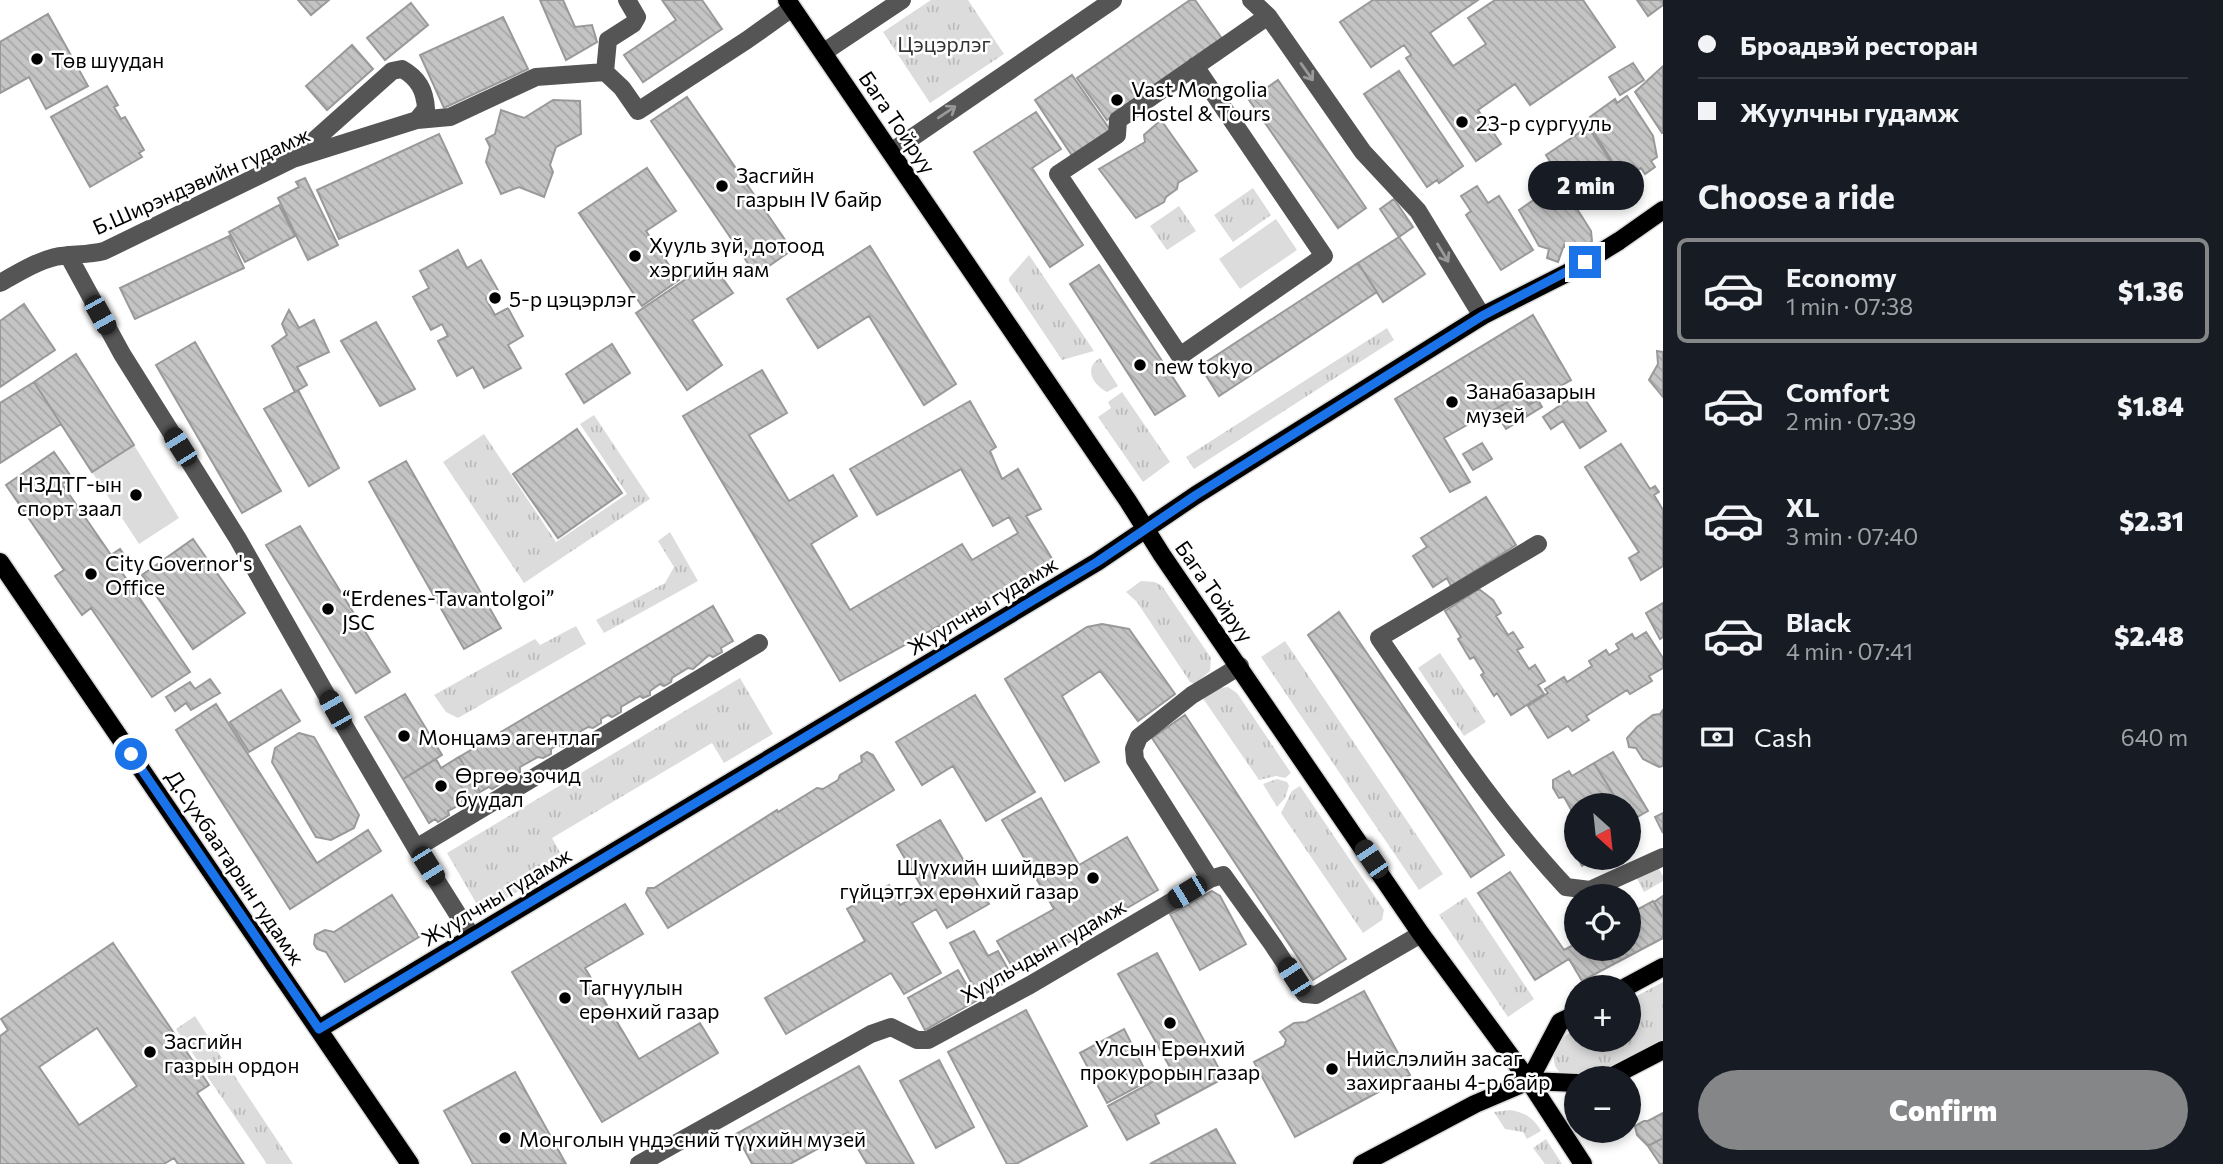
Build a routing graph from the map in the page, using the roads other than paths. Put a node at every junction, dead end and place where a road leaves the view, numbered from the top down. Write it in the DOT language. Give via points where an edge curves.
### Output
graph roads {
  1 [pos="627,0"];
  2 [pos="902,0"];
  3 [pos="1113,0"];
  4 [pos="1251,0"];
  5 [pos="790,4"];
  6 [pos="1268,16"];
  7 [pos="824,52"];
  8 [pos="1195,66"];
  9 [pos="605,72"];
  10 [pos="417,120"];
  11 [pos="891,152"];
  12 [pos="293,159"];
  13 [pos="1663,210"];
  14 [pos="68,255"];
  15 [pos="0,283"];
  16 [pos="1482,316"];
  17 [pos="1147,530"];
  18 [pos="1538,544"];
  19 [pos="0,562"];
  20 [pos="759,643"];
  21 [pos="1240,666"];
  22 [pos="416,848"];
  23 [pos="1663,857"];
  24 [pos="1210,879"];
  25 [pos="1421,934"];
  26 [pos="472,937"];
  27 [pos="1663,967"];
  28 [pos="1641,979"];
  29 [pos="1564,1021"];
  30 [pos="319,1029"];
  31 [pos="1663,1050"];
  32 [pos="1632,1066"];
  33 [pos="1529,1081"];
  34 [pos="1564,1082"];
  35 [pos="410,1164"];
  36 [pos="639,1164"];
  37 [pos="1362,1164"];
  38 [pos="1583,1164"];
  1 -- 9 [label="street" via="637,17 608,40"];
  2 -- 7 [label="street"];
  11 -- 3 [label="street, one-way"];
  4 -- 6 [label="street"];
  5 -- 7 [label="main road"];
  5 -- 9 [label="street" via="747,40 638,111"];
  6 -- 8 [label="street"];
  6 -- 16 [label="street, one-way" via="1363,152 1418,211"];
  7 -- 11 [label="main road, Бага Тойруу"];
  8 -- 8 [label="street" via="1118,120 1117,135 1058,174 1180,356 1324,256"];
  9 -- 10 [label="street, Б.Ширэндэвийн гудамж" via="536,78 450,117"];
  10 -- 12 [label="street, Б.Ширэндэвийн гудамж"];
  10 -- 12 [label="street" via="426,109 416,77 402,69 392,71"];
  11 -- 17 [label="main road, Бага Тойруу"];
  12 -- 14 [label="street, Б.Ширэндэвийн гудамж" via="104,251"];
  13 -- 16 [label="main road, Жуулчны гудамж" via="1569,272"];
  14 -- 15 [label="street, Б.Ширэндэвийн гудамж" via="33,265"];
  14 -- 22 [label="street" via="122,355 238,539"];
  16 -- 17 [label="main road, Жуулчны гудамж"];
  17 -- 21 [label="main road, Бага Тойруу"];
  17 -- 26 [label="main road, Жуулчны гудамж"];
  18 -- 23 [label="street" via="1379,638 1465,763 1529,848 1566,887 1590,890"];
  19 -- 30 [label="main road, Д.Сүхбаатарын гудамж"];
  20 -- 22 [label="street"];
  21 -- 24 [label="street" via="1192,695 1139,737 1134,749 1135,760"];
  21 -- 25 [label="main road, Бага Тойруу"];
  22 -- 26 [label="street"];
  24 -- 25 [label="street" via="1223,875 1305,994 1316,995"];
  24 -- 36 [label="street, Хуульчдын гудамж" via="928,1040 917,1040 891,1027 871,1034"];
  25 -- 33 [label="main road, Бага Тойруу"];
  26 -- 30 [label="main road, Жуулчны гудамж"];
  27 -- 28 [label="main road"];
  29 -- 33 [label="main road"];
  30 -- 35 [label="main road, Д.Сүхбаатарын гудамж"];
  31 -- 32 [label="main road"];
  33 -- 34 [label="main road"];
  33 -- 37 [label="main road"];
  33 -- 38 [label="main road, Бага Тойруу"];
}
